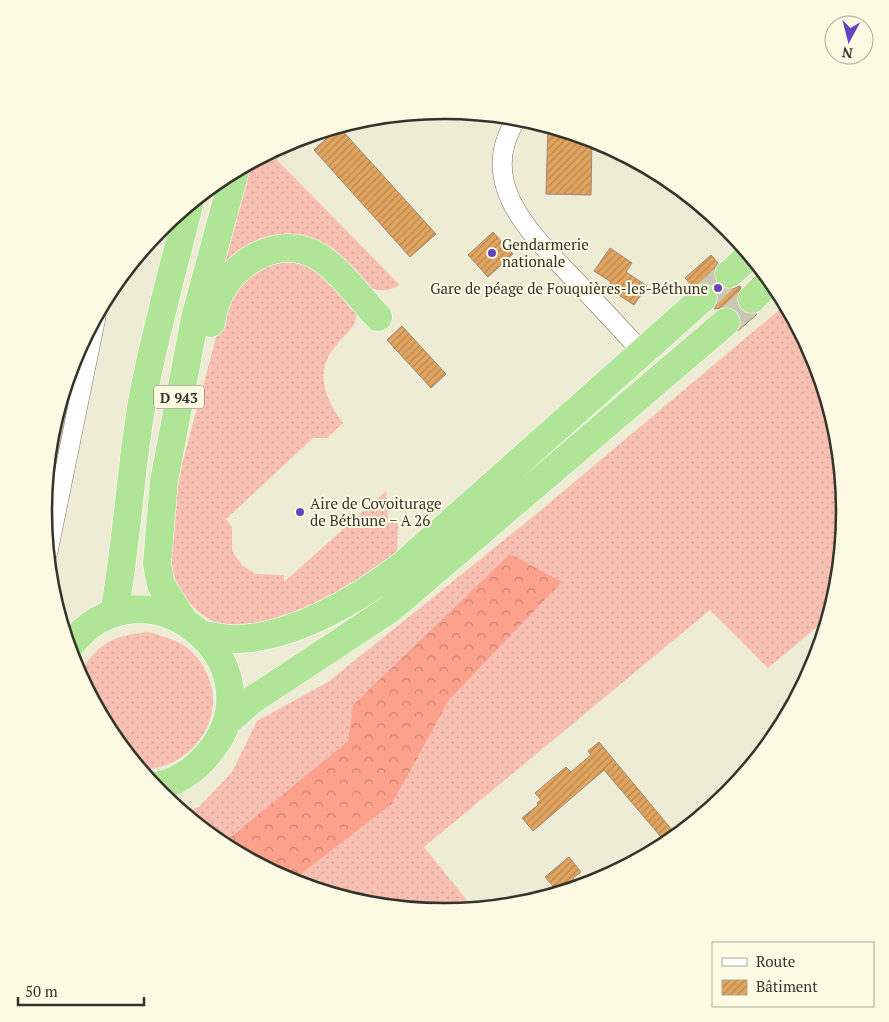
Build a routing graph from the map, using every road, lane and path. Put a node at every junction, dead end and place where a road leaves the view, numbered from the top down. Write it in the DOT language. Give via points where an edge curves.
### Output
graph roads {
  1 [pos="513,125"];
  2 [pos="232,182"];
  3 [pos="186,216"];
  4 [pos="745,260"];
  5 [pos="729,274"];
  6 [pos="765,286"];
  7 [pos="703,298"];
  8 [pos="752,299"];
  9 [pos="378,317"];
  10 [pos="726,322"];
  11 [pos="91,343"];
  12 [pos="643,353"];
  13 [pos="174,424"];
  14 [pos="53,529"];
  15 [pos="114,613"];
  16 [pos="194,628"];
  17 [pos="74,640"];
  18 [pos="226,723"];
  19 [pos="163,783"];
  1 -- 12 [label="street" via="502,153 512,207 532,235"];
  2 -- 13 [label="highway, D 943" via="195,318"];
  3 -- 15 [label="highway, D 943" via="142,400"];
  4 -- 5 [label="highway"];
  6 -- 8 [label="highway"];
  7 -- 12 [label="highway"];
  9 -- 13 [label="highway" via="318,256 291,248 261,253 241,267 217,298 205,347"];
  10 -- 18 [label="highway" via="390,609 252,700"];
  11 -- 14 [label="street"];
  12 -- 16 [label="highway" via="381,583 291,628 257,637 233,639"];
  13 -- 16 [label="highway, D 943" via="164,481 157,564 161,586"];
  15 -- 16 [label="highway" via="162,612"];
  15 -- 17 [label="highway" via="94,622"];
  16 -- 18 [label="highway" via="218,654 227,676 230,700"];
  18 -- 19 [label="highway" via="216,745 201,763 182,777"];
}
